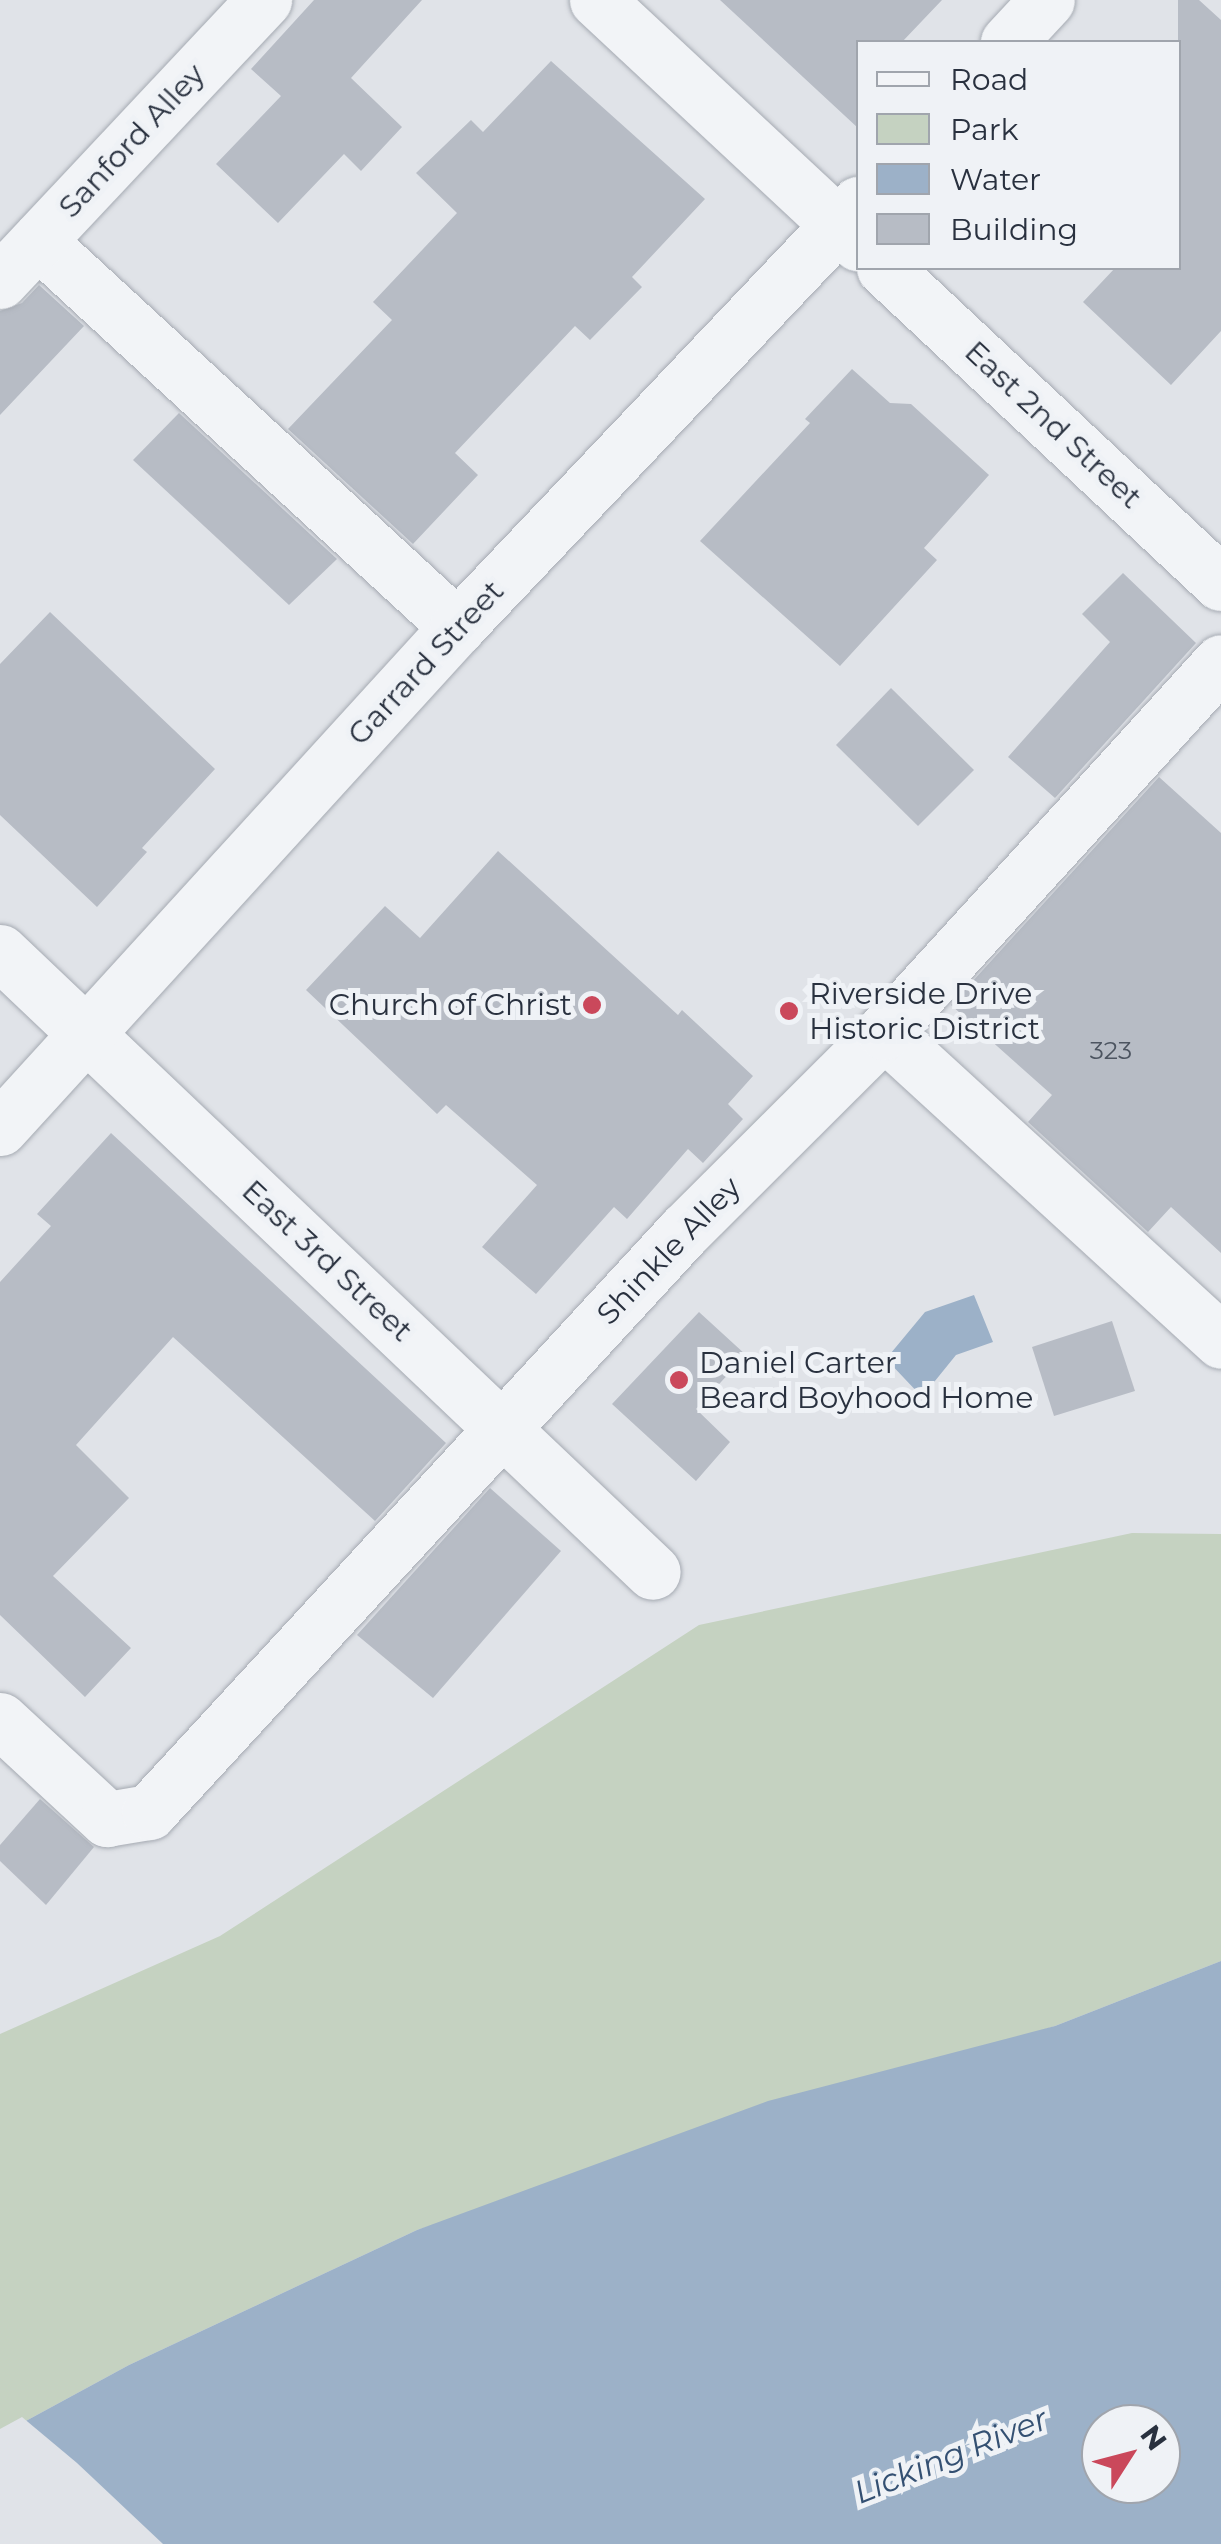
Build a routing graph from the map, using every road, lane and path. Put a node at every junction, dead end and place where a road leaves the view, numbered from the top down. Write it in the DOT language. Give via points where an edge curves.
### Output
graph roads {
  1 [pos="264,0"];
  2 [pos="597,0"];
  3 [pos="1047,0"];
  4 [pos="1010,40"];
  5 [pos="852,224"];
  6 [pos="38,241"];
  7 [pos="886,270"];
  8 [pos="0,281"];
  9 [pos="1221,583"];
  10 [pos="458,627"];
  11 [pos="1221,662"];
  12 [pos="0,952"];
  13 [pos="884,1032"];
  14 [pos="87,1034"];
  15 [pos="0,1128"];
  16 [pos="1221,1340"];
  17 [pos="503,1427"];
  18 [pos="653,1572"];
  19 [pos="0,1720"];
  1 -- 6 [label="street, Sanford Alley"];
  2 -- 5 [label="street"];
  3 -- 4 [label="street"];
  5 -- 10 [label="street, Garrard Street"];
  6 -- 8 [label="street, Sanford Alley"];
  6 -- 10 [label="street"];
  7 -- 9 [label="street, East 2nd Street"];
  10 -- 14 [label="street, Garrard Street"];
  11 -- 13 [label="street, Shinkle Alley"];
  12 -- 14 [label="street, East 3rd Street"];
  13 -- 16 [label="street"];
  13 -- 17 [label="street, Shinkle Alley" via="685,1230"];
  14 -- 15 [label="street, Garrard Street"];
  14 -- 17 [label="street, East 3rd Street"];
  17 -- 18 [label="street, East 3rd Street"];
  17 -- 19 [label="street, Shinkle Alley" via="150,1812 106,1819"];
}
